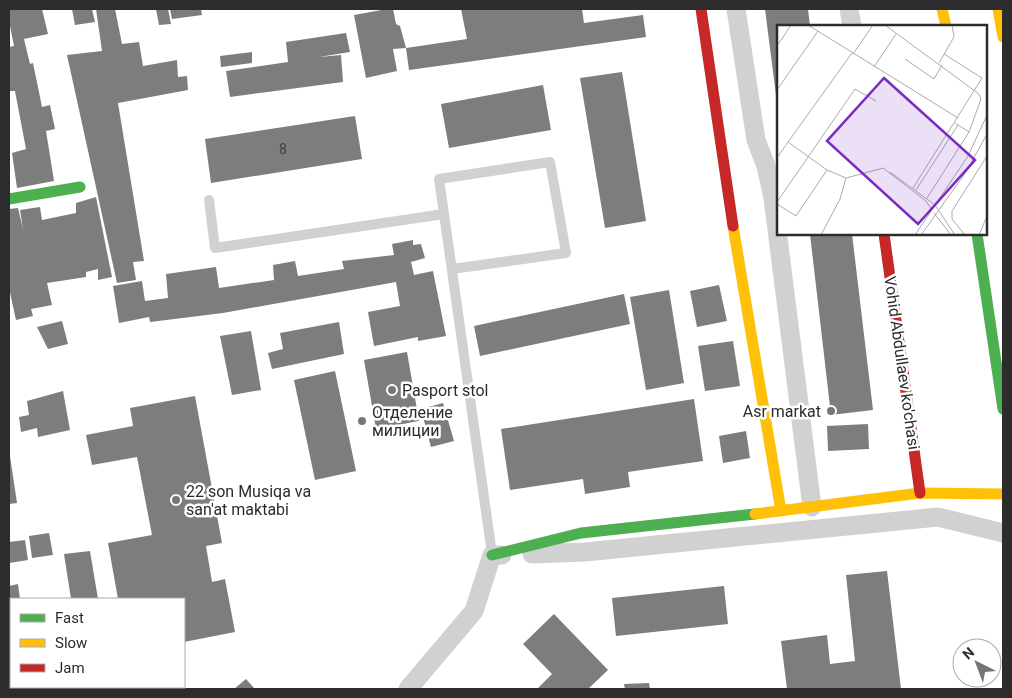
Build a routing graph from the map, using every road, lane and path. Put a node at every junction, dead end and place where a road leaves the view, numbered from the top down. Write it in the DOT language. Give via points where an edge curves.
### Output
graph roads {
  1 [pos="700,9"];
  2 [pos="736,9"];
  3 [pos="849,9"];
  4 [pos="942,9"];
  5 [pos="998,9"];
  6 [pos="852,25"];
  7 [pos="946,25"];
  8 [pos="1003,37"];
  9 [pos="80,187"];
  10 [pos="9,199"];
  11 [pos="209,200"];
  12 [pos="444,214"];
  13 [pos="777,230"];
  14 [pos="778,235"];
  15 [pos="884,235"];
  16 [pos="977,235"];
  17 [pos="452,269"];
  18 [pos="1003,409"];
  19 [pos="920,493"];
  20 [pos="1003,494"];
  21 [pos="812,507"];
  22 [pos="781,510"];
  23 [pos="1003,533"];
  24 [pos="492,555"];
  25 [pos="408,689"];
  1 -- 22 [label="street"];
  2 -- 13 [label="street" via="756,140 766,166"];
  3 -- 6 [label="street"];
  4 -- 7 [label="street"];
  5 -- 8 [label="street"];
  9 -- 10 [label="street"];
  11 -- 12 [label="lane" via="215,248"];
  12 -- 17 [label="lane"];
  12 -- 17 [label="lane" via="439,179 550,162 566,253"];
  14 -- 21 [label="street"];
  15 -- 19 [label="street, Vohid Abdullaev ko'chasi"];
  16 -- 18 [label="street"];
  17 -- 24 [label="lane"];
  19 -- 20 [label="street"];
  19 -- 21 [label="street"];
  21 -- 22 [label="street"];
  22 -- 24 [label="street" via="581,533"];
  23 -- 24 [label="street" via="938,517 585,552"];
  24 -- 25 [label="street" via="474,611"];
}
